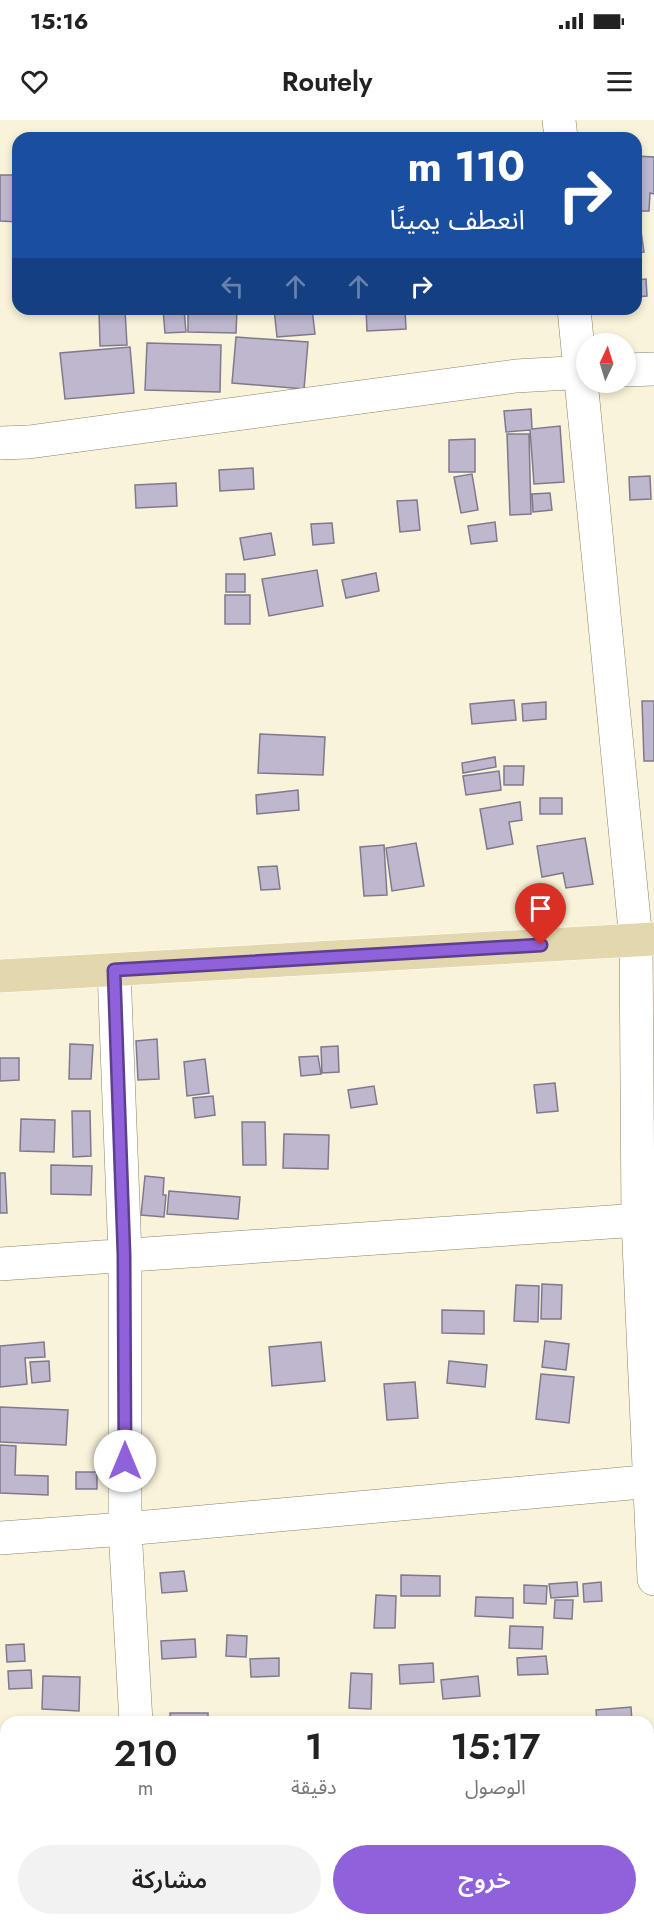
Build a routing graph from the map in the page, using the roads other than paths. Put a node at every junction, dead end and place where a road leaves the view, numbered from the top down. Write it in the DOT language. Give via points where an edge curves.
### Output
graph roads {
  1 [pos="575,315"];
  2 [pos="577,333"];
  3 [pos="654,369"];
  4 [pos="636,370"];
  5 [pos="576,372"];
  6 [pos="585,393"];
  7 [pos="0,443"];
  8 [pos="645,939"];
  9 [pos="114,970"];
  10 [pos="0,976"];
  11 [pos="646,1219"];
  12 [pos="124,1255"];
  13 [pos="0,1264"];
  14 [pos="652,1481"];
  15 [pos="125,1529"];
  16 [pos="0,1538"];
  17 [pos="654,1579"];
  18 [pos="136,1716"];
  1 -- 2 [label="street"];
  3 -- 4 [label="street"];
  5 -- 7 [label="street" via="516,376"];
  6 -- 8 [label="street"];
  8 -- 9 [label="main road"];
  8 -- 11 [label="street"];
  9 -- 10 [label="main road"];
  9 -- 12 [label="street"];
  11 -- 12 [label="street"];
  11 -- 14 [label="street"];
  12 -- 13 [label="street"];
  12 -- 15 [label="street"];
  14 -- 15 [label="street"];
  14 -- 17 [label="street"];
  15 -- 16 [label="street"];
  15 -- 18 [label="street"];
}
